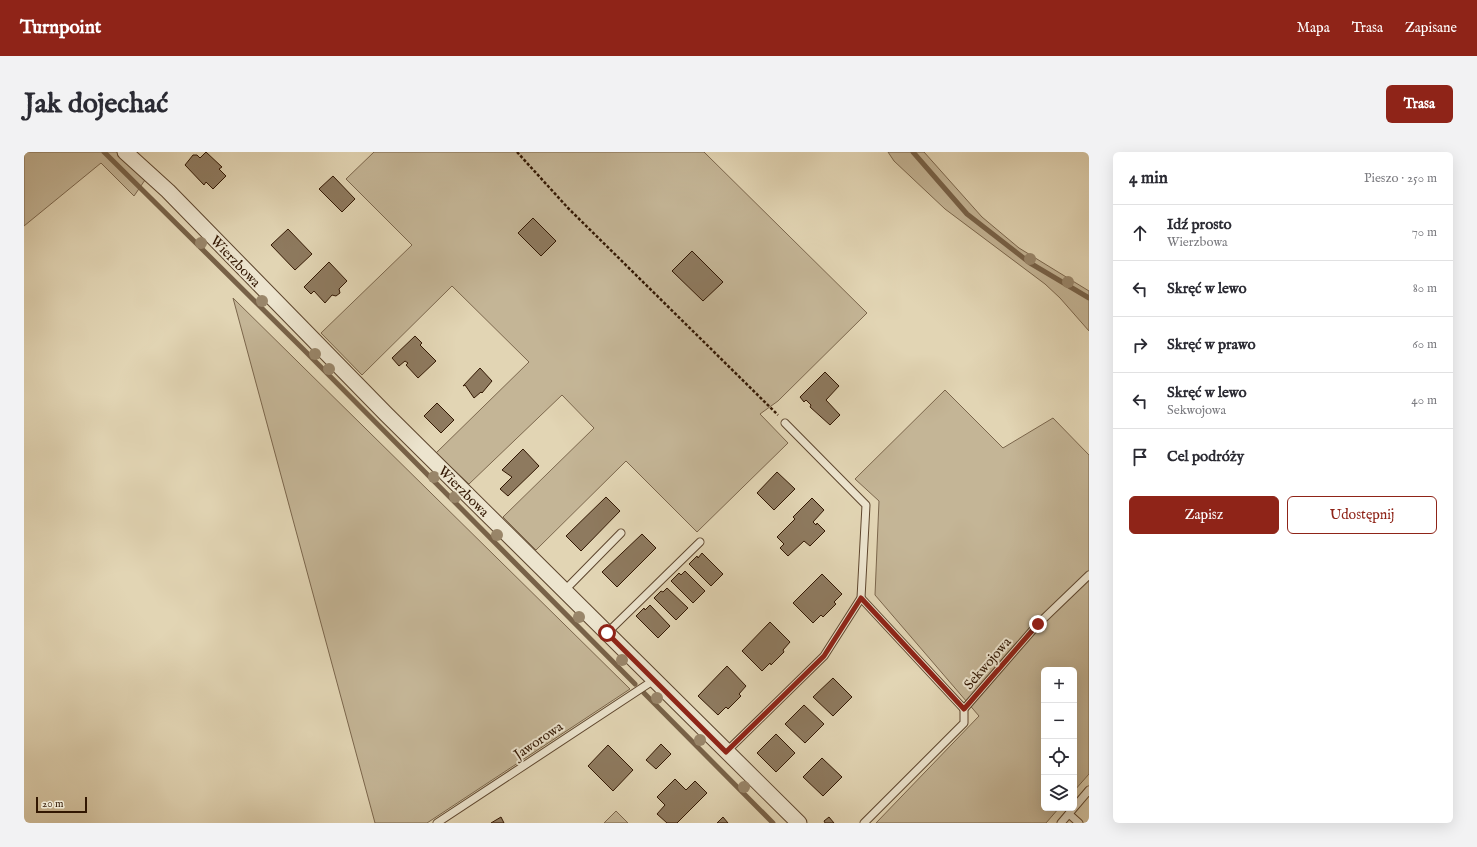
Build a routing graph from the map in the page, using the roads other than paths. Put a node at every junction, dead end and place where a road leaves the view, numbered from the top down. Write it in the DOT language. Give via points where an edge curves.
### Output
graph roads {
  1 [pos="131,154"];
  2 [pos="785,423"];
  3 [pos="621,533"];
  4 [pos="700,542"];
  5 [pos="1089,575"];
  6 [pos="564,591"];
  7 [pos="861,598"];
  8 [pos="607,633"];
  9 [pos="654,680"];
  10 [pos="964,709"];
  11 [pos="726,752"];
  12 [pos="1089,790"];
  13 [pos="1069,814"];
  14 [pos="436,823"];
  15 [pos="799,823"];
  16 [pos="864,823"];
  17 [pos="1061,823"];
  18 [pos="1079,823"];
  1 -- 6 [label="street, Wierzbowa"];
  2 -- 7 [label="lane" via="866,505"];
  3 -- 6 [label="lane"];
  4 -- 8 [label="lane"];
  5 -- 10 [label="lane, Sekwojowa" via="1038,624"];
  6 -- 8 [label="street, Wierzbowa"];
  7 -- 10 [label="lane"];
  7 -- 11 [label="lane" via="824,656"];
  8 -- 9 [label="street, Wierzbowa"];
  9 -- 11 [label="street, Wierzbowa"];
  9 -- 14 [label="lane, Jaworowa"];
  10 -- 16 [label="lane, Sekwojowa" via="964,723"];
  11 -- 15 [label="street, Wierzbowa"];
  12 -- 13 [label="lane"];
  13 -- 17 [label="lane"];
  13 -- 18 [label="lane"];
}
